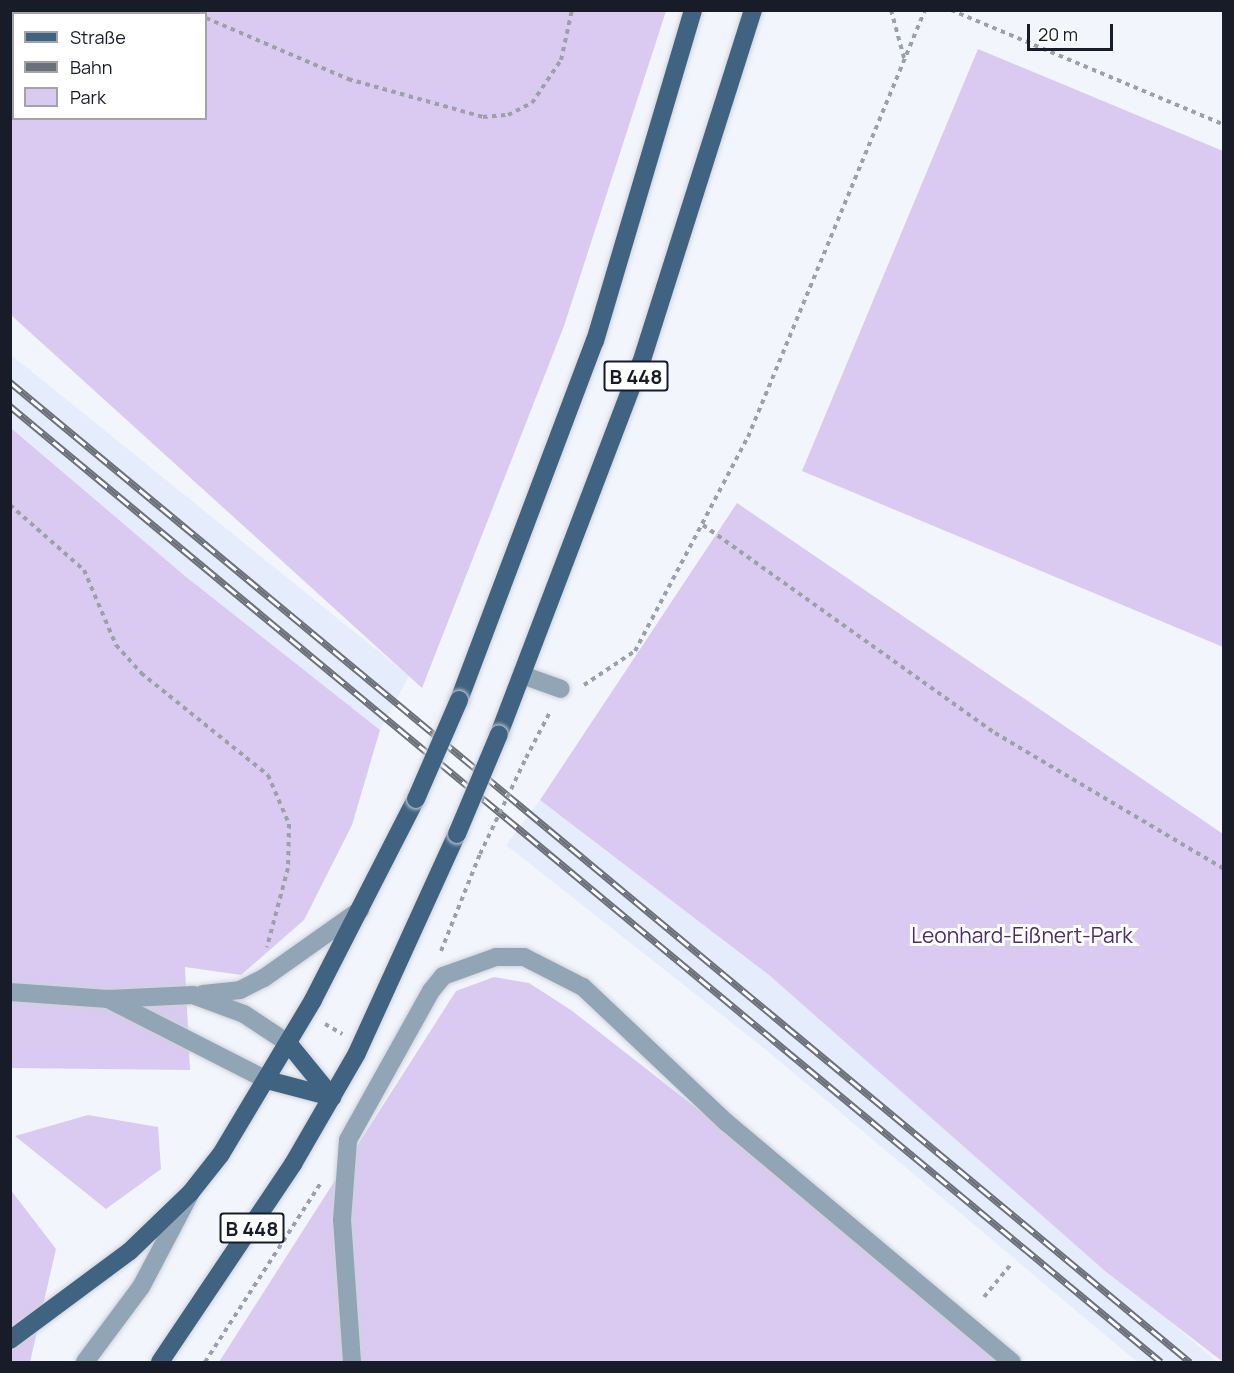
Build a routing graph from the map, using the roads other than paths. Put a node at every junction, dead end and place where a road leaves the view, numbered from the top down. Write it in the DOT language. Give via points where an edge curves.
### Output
graph roads {
  1 [pos="693,10"];
  2 [pos="753,10"];
  3 [pos="522,675"];
  4 [pos="561,689"];
  5 [pos="362,909"];
  6 [pos="10,992"];
  7 [pos="194,995"];
  8 [pos="108,999"];
  9 [pos="288,1043"];
  10 [pos="267,1080"];
  11 [pos="332,1097"];
  12 [pos="192,1191"];
  13 [pos="10,1340"];
  14 [pos="86,1362"];
  15 [pos="160,1362"];
  16 [pos="352,1362"];
  17 [pos="1012,1362"];
  1 -- 5 [label="main road, B 448, bridge" via="595,341 459,700"];
  2 -- 3 [label="main road, B 448" via="641,363"];
  3 -- 4 [label="street"];
  3 -- 11 [label="main road, B 448, bridge" via="377,1016"];
  5 -- 7 [label="street" via="258,981 222,994"];
  5 -- 9 [label="main road, B 448"];
  6 -- 8 [label="street"];
  7 -- 8 [label="street"];
  7 -- 9 [label="street" via="244,1014"];
  8 -- 10 [label="street"];
  9 -- 10 [label="main road, B 448"];
  9 -- 11 [label="main road"];
  10 -- 11 [label="main road"];
  10 -- 12 [label="main road, B 448"];
  11 -- 15 [label="main road, B 448"];
  12 -- 13 [label="main road, B 448" via="99,1278"];
  12 -- 14 [label="street" via="141,1287"];
  16 -- 17 [label="street" via="342,1220 348,1140 443,976 478,961 524,957 583,987 727,1123"];
}
